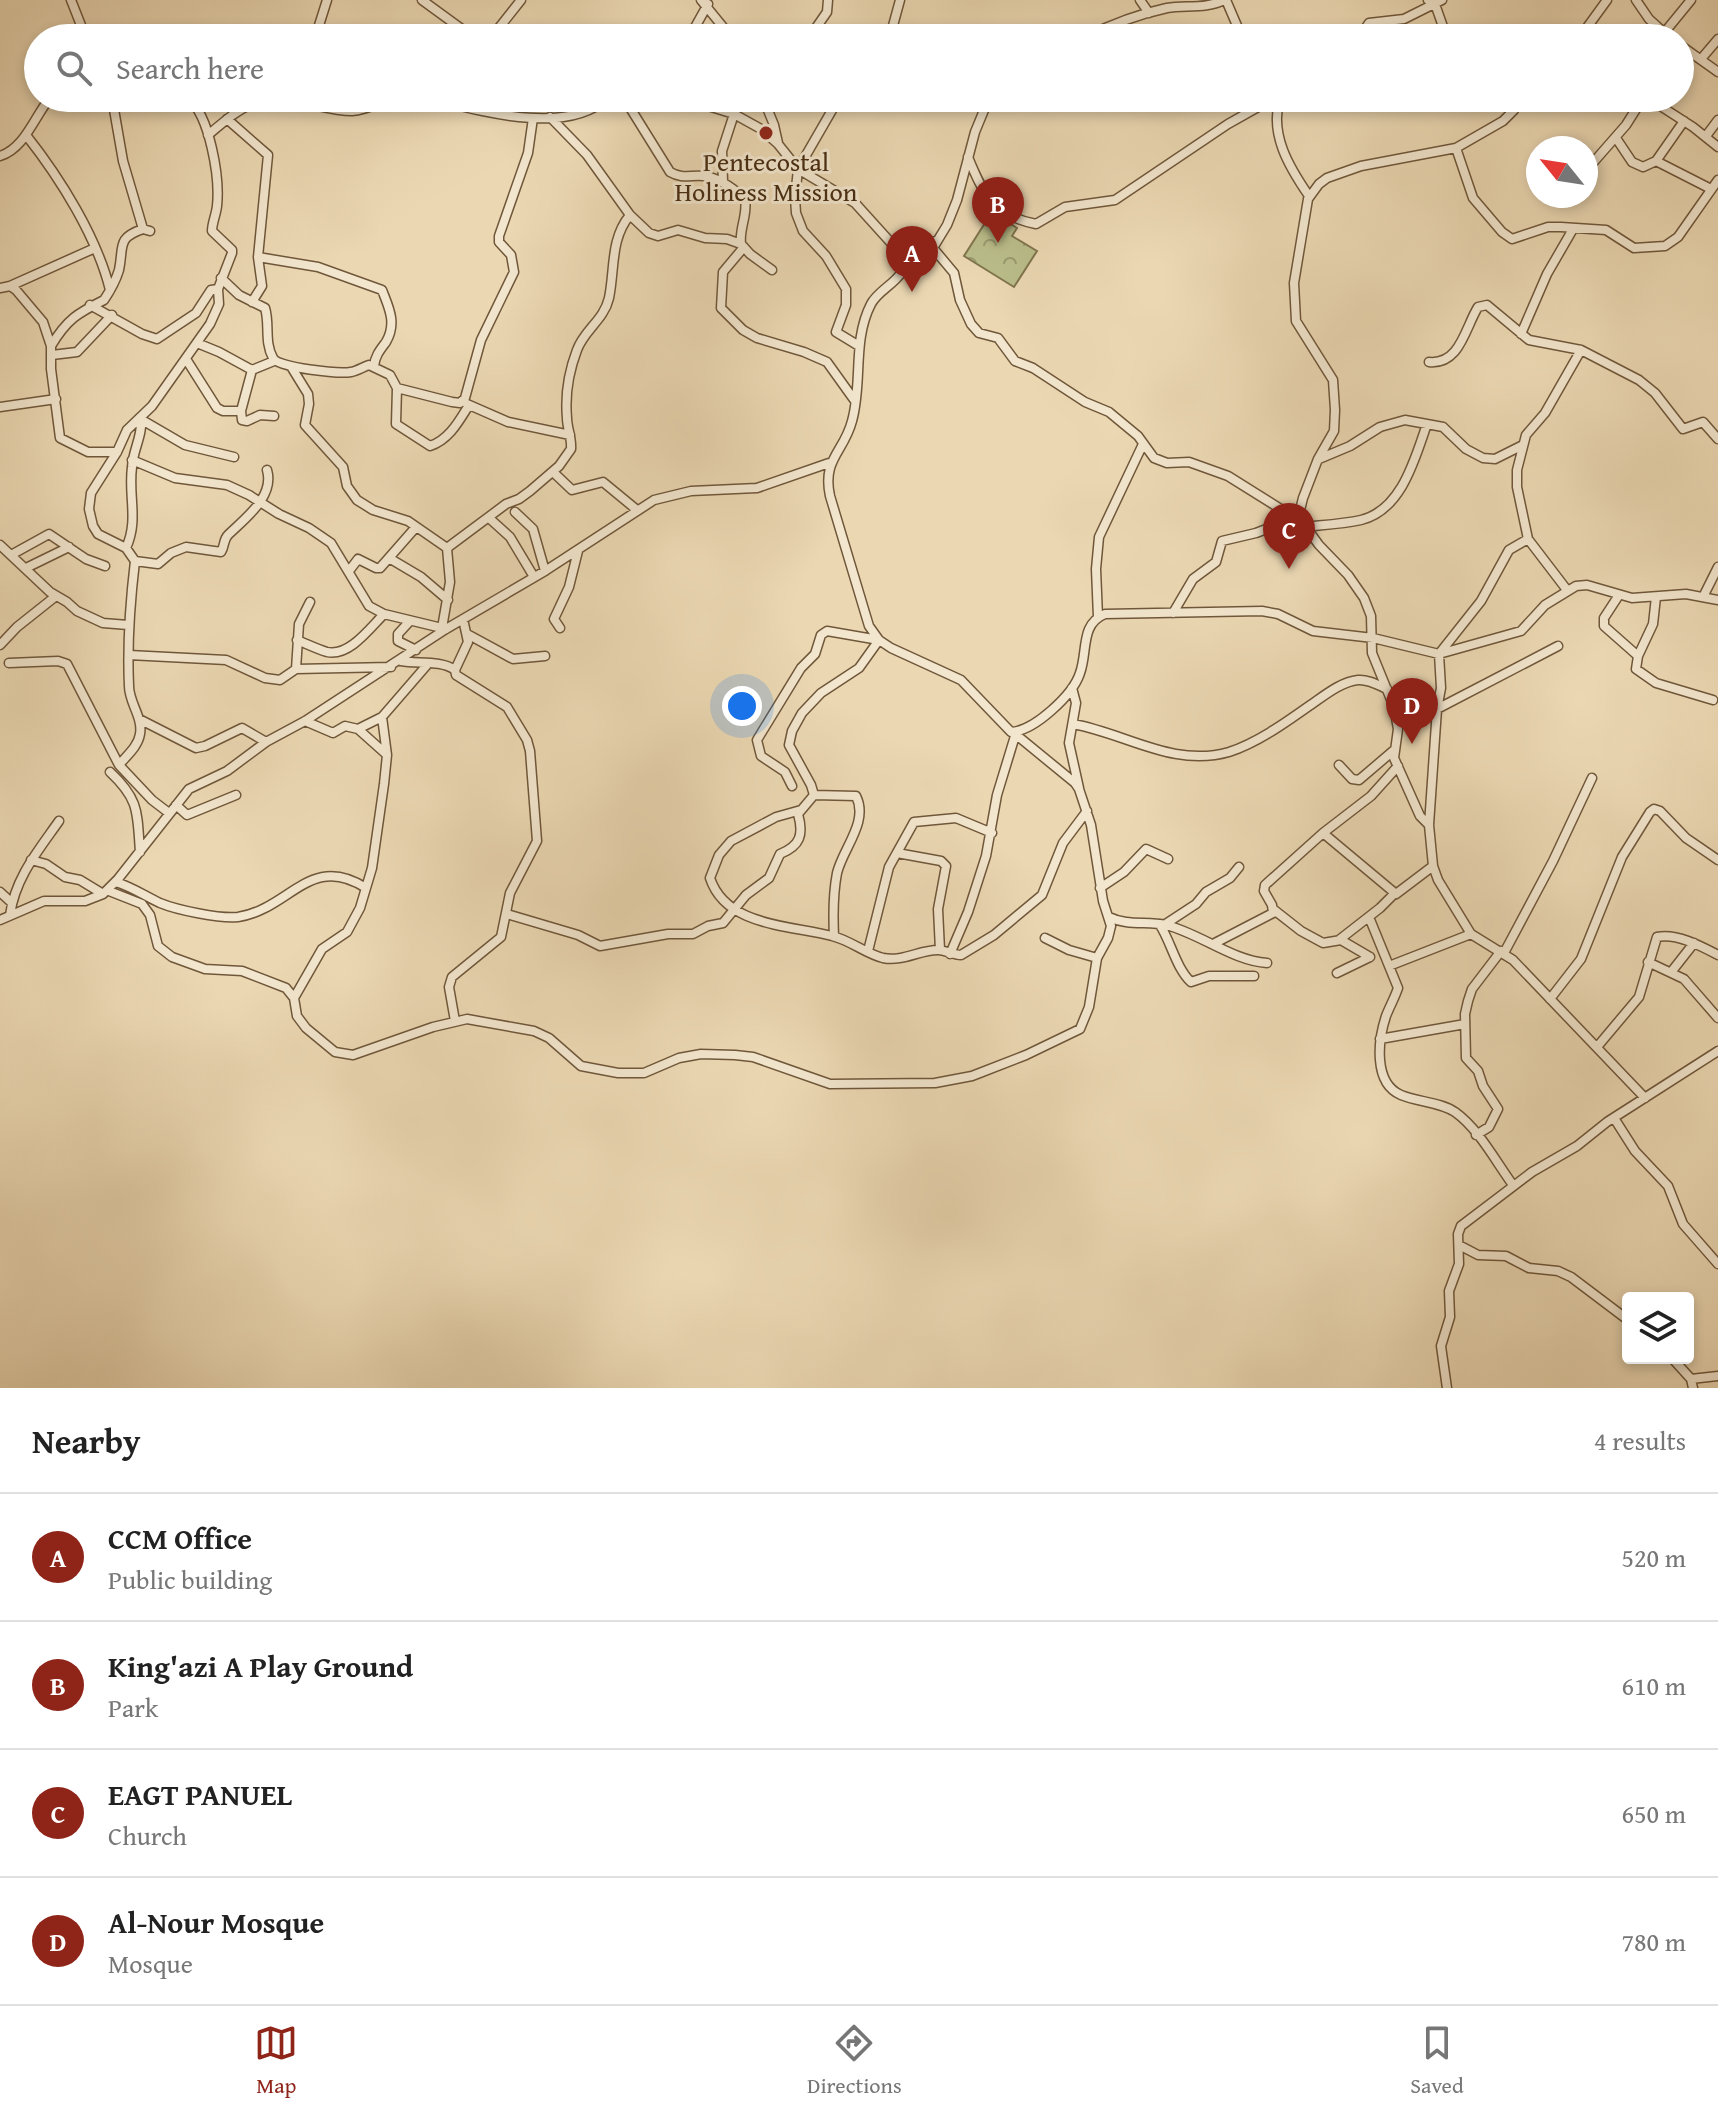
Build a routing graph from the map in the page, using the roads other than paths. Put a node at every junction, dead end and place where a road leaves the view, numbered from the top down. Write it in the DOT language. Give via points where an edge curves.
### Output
graph roads {
  1 [pos="71,0"];
  2 [pos="327,0"];
  3 [pos="422,0"];
  4 [pos="521,0"];
  5 [pos="828,0"];
  6 [pos="900,0"];
  7 [pos="1140,0"];
  8 [pos="1225,0"];
  9 [pos="1607,0"];
  10 [pos="1636,0"];
  11 [pos="1691,0"];
  12 [pos="1435,1"];
  13 [pos="706,2"];
  14 [pos="1149,13"];
  15 [pos="80,24"];
  16 [pos="319,24"];
  17 [pos="455,24"];
  18 [pos="502,24"];
  19 [pos="696,24"];
  20 [pos="722,24"];
  21 [pos="819,24"];
  22 [pos="893,24"];
  23 [pos="1120,24"];
  24 [pos="1236,24"];
  25 [pos="1368,24"];
  26 [pos="1442,24"];
  27 [pos="1590,24"];
  28 [pos="1655,24"];
  29 [pos="1675,24"];
  30 [pos="1718,39"];
  31 [pos="1694,54"];
  32 [pos="1701,59"];
  33 [pos="1718,72"];
  34 [pos="41,112"];
  35 [pos="114,112"];
  36 [pos="200,112"];
  37 [pos="238,112"];
  38 [pos="492,112"];
  39 [pos="588,112"];
  40 [pos="633,112"];
  41 [pos="728,112"];
  42 [pos="769,112"];
  43 [pos="831,112"];
  44 [pos="984,112"];
  45 [pos="1251,112"];
  46 [pos="1276,112"];
  47 [pos="1512,112"];
  48 [pos="1635,112"];
  49 [pos="1669,112"];
  50 [pos="734,114"];
  51 [pos="550,117"];
  52 [pos="533,118"];
  53 [pos="227,119"];
  54 [pos="1718,120"];
  55 [pos="1684,121"];
  56 [pos="26,135"];
  57 [pos="208,135"];
  58 [pos="1706,136"];
  59 [pos="1616,138"];
  60 [pos="778,144"];
  61 [pos="1718,147"];
  62 [pos="1456,148"];
  63 [pos="0,156"];
  64 [pos="968,157"];
  65 [pos="1598,157"];
  66 [pos="1656,161"];
  67 [pos="798,169"];
  68 [pos="1718,180"];
  69 [pos="723,182"];
  70 [pos="1711,189"];
  71 [pos="1309,196"];
  72 [pos="630,215"];
  73 [pos="1573,229"];
  74 [pos="893,243"];
  75 [pos="935,244"];
  76 [pos="742,246"];
  77 [pos="95,248"];
  78 [pos="258,257"];
  79 [pos="772,270"];
  80 [pos="903,273"];
  81 [pos="221,278"];
  82 [pos="10,286"];
  83 [pos="0,288"];
  84 [pos="218,289"];
  85 [pos="110,290"];
  86 [pos="252,302"];
  87 [pos="89,305"];
  88 [pos="112,315"];
  89 [pos="1521,334"];
  90 [pos="197,343"];
  91 [pos="859,346"];
  92 [pos="52,350"];
  93 [pos="1581,350"];
  94 [pos="186,359"];
  95 [pos="274,361"];
  96 [pos="1429,362"];
  97 [pos="374,366"];
  98 [pos="292,368"];
  99 [pos="252,370"];
  100 [pos="397,388"];
  101 [pos="56,399"];
  102 [pos="856,402"];
  103 [pos="466,403"];
  104 [pos="0,407"];
  105 [pos="241,411"];
  106 [pos="274,416"];
  107 [pos="141,418"];
  108 [pos="1427,424"];
  109 [pos="570,435"];
  110 [pos="1718,439"];
  111 [pos="1143,444"];
  112 [pos="1521,446"];
  113 [pos="117,452"];
  114 [pos="234,457"];
  115 [pos="1318,459"];
  116 [pos="132,460"];
  117 [pos="829,463"];
  118 [pos="267,470"];
  119 [pos="553,472"];
  120 [pos="260,501"];
  121 [pos="637,510"];
  122 [pos="515,512"];
  123 [pos="489,518"];
  124 [pos="1301,523"];
  125 [pos="416,527"];
  126 [pos="1528,539"];
  127 [pos="0,545"];
  128 [pos="69,547"];
  129 [pos="126,548"];
  130 [pos="447,548"];
  131 [pos="578,551"];
  132 [pos="11,555"];
  133 [pos="389,558"];
  134 [pos="135,561"];
  135 [pos="105,566"];
  136 [pos="1718,567"];
  137 [pos="26,568"];
  138 [pos="349,571"];
  139 [pos="545,571"];
  140 [pos="534,577"];
  141 [pos="1567,590"];
  142 [pos="1619,595"];
  143 [pos="56,596"];
  144 [pos="1656,597"];
  145 [pos="1703,597"];
  146 [pos="448,600"];
  147 [pos="1718,600"];
  148 [pos="310,602"];
  149 [pos="1173,613"];
  150 [pos="384,614"];
  151 [pos="1098,617"];
  152 [pos="463,619"];
  153 [pos="409,622"];
  154 [pos="128,625"];
  155 [pos="560,628"];
  156 [pos="444,629"];
  157 [pos="469,635"];
  158 [pos="1373,638"];
  159 [pos="297,640"];
  160 [pos="879,640"];
  161 [pos="0,645"];
  162 [pos="1558,646"];
  163 [pos="416,650"];
  164 [pos="1439,654"];
  165 [pos="129,655"];
  166 [pos="545,656"];
  167 [pos="1638,656"];
  168 [pos="401,661"];
  169 [pos="9,663"];
  170 [pos="427,665"];
  171 [pos="391,667"];
  172 [pos="296,669"];
  173 [pos="455,670"];
  174 [pos="1072,688"];
  175 [pos="1387,689"];
  176 [pos="1713,700"];
  177 [pos="1437,709"];
  178 [pos="382,717"];
  179 [pos="139,719"];
  180 [pos="305,721"];
  181 [pos="1073,724"];
  182 [pos="358,729"];
  183 [pos="1014,734"];
  184 [pos="266,742"];
  185 [pos="1393,751"];
  186 [pos="387,755"];
  187 [pos="119,765"];
  188 [pos="1339,765"];
  189 [pos="1398,766"];
  190 [pos="110,772"];
  191 [pos="1592,778"];
  192 [pos="792,786"];
  193 [pos="1079,789"];
  194 [pos="236,795"];
  195 [pos="814,795"];
  196 [pos="176,805"];
  197 [pos="801,809"];
  198 [pos="1087,811"];
  199 [pos="169,813"];
  200 [pos="59,821"];
  201 [pos="1429,825"];
  202 [pos="992,833"];
  203 [pos="1323,833"];
  204 [pos="140,852"];
  205 [pos="897,853"];
  206 [pos="1168,859"];
  207 [pos="31,860"];
  208 [pos="1718,860"];
  209 [pos="1433,866"];
  210 [pos="1239,867"];
  211 [pos="116,882"];
  212 [pos="366,888"];
  213 [pos="1100,888"];
  214 [pos="0,892"];
  215 [pos="106,892"];
  216 [pos="1395,893"];
  217 [pos="12,903"];
  218 [pos="736,908"];
  219 [pos="1273,909"];
  220 [pos="507,914"];
  221 [pos="10,915"];
  222 [pos="1108,916"];
  223 [pos="1369,917"];
  224 [pos="0,920"];
  225 [pos="1162,925"];
  226 [pos="1471,934"];
  227 [pos="834,936"];
  228 [pos="1045,938"];
  229 [pos="1339,940"];
  230 [pos="1215,943"];
  231 [pos="1694,943"];
  232 [pos="940,950"];
  233 [pos="868,951"];
  234 [pos="1382,951"];
  235 [pos="1503,952"];
  236 [pos="950,954"];
  237 [pos="1718,955"];
  238 [pos="1370,957"];
  239 [pos="1097,958"];
  240 [pos="1648,962"];
  241 [pos="1267,963"];
  242 [pos="1389,966"];
  243 [pos="1672,971"];
  244 [pos="1337,973"];
  245 [pos="1254,976"];
  246 [pos="294,998"];
  247 [pos="1550,999"];
  248 [pos="1718,1018"];
  249 [pos="455,1021"];
  250 [pos="1465,1024"];
  251 [pos="1380,1039"];
  252 [pos="1597,1047"];
  253 [pos="1718,1051"];
  254 [pos="1645,1098"];
  255 [pos="1614,1118"];
  256 [pos="1476,1135"];
  257 [pos="1513,1185"];
  258 [pos="1459,1245"];
  259 [pos="1718,1264"];
  260 [pos="1622,1315"];
  261 [pos="1677,1364"];
  262 [pos="1718,1376"];
  263 [pos="1692,1384"];
  264 [pos="1447,1388"];
  1 -- 15 [label="street"];
  2 -- 16 [label="street"];
  3 -- 17 [label="street"];
  4 -- 18 [label="street"];
  5 -- 21 [label="street"];
  6 -- 22 [label="street"];
  7 -- 14 [label="street"];
  8 -- 14 [label="street"];
  8 -- 24 [label="street"];
  9 -- 27 [label="street"];
  10 -- 28 [label="street"];
  11 -- 29 [label="street"];
  12 -- 25 [label="street" via="1404,19"];
  12 -- 26 [label="street"];
  13 -- 19 [label="street"];
  13 -- 20 [label="street"];
  14 -- 23 [label="street"];
  30 -- 32 [label="street"];
  31 -- 32 [label="street"];
  32 -- 33 [label="street"];
  34 -- 56 [label="street"];
  35 -- 85 [label="street" via="123,161 147,230 131,233 124,241"];
  36 -- 57 [label="street"];
  37 -- 53 [label="street"];
  38 -- 52 [label="street"];
  39 -- 51 [label="street"];
  40 -- 69 [label="street" via="670,172"];
  41 -- 50 [label="street"];
  42 -- 60 [label="street"];
  43 -- 67 [label="street"];
  44 -- 64 [label="street"];
  45 -- 64 [label="street" via="1113,201 1065,207 1036,224 1006,213 987,198"];
  46 -- 71 [label="street" via="1279,139"];
  47 -- 62 [label="street"];
  48 -- 59 [label="street"];
  49 -- 55 [label="street"];
  50 -- 60 [label="street"];
  50 -- 69 [label="street" via="722,151"];
  51 -- 52 [label="street"];
  51 -- 72 [label="street" via="587,155"];
  52 -- 103 [label="street" via="528,153 499,236 514,272 481,340"];
  53 -- 57 [label="street"];
  53 -- 78 [label="street" via="268,155"];
  54 -- 58 [label="street"];
  55 -- 58 [label="street"];
  55 -- 66 [label="street"];
  56 -- 63 [label="street"];
  56 -- 77 [label="street" via="82,219"];
  57 -- 81 [label="street" via="217,188 212,228 233,251"];
  58 -- 61 [label="street"];
  59 -- 65 [label="street"];
  59 -- 66 [label="street" via="1637,166"];
  60 -- 67 [label="street"];
  62 -- 71 [label="street" via="1343,172 1327,178"];
  62 -- 73 [label="street" via="1473,198 1506,235 1515,239 1548,227"];
  64 -- 75 [label="street" via="957,200"];
  66 -- 70 [label="street"];
  67 -- 74 [label="street" via="842,193"];
  67 -- 91 [label="street" via="799,222 846,289 836,332"];
  68 -- 70 [label="street"];
  69 -- 76 [label="street" via="745,199"];
  70 -- 73 [label="street" via="1678,237 1665,246 1634,248 1606,230"];
  71 -- 115 [label="street" via="1294,283 1295,315 1333,380 1335,410 1334,431"];
  72 -- 76 [label="street" via="654,235 678,230"];
  72 -- 109 [label="street" via="615,248 609,301 577,350 566,415"];
  73 -- 89 [label="street"];
  74 -- 75 [label="street"];
  74 -- 80 [label="street" via="905,261"];
  75 -- 80 [label="street"];
  75 -- 111 [label="street" via="954,273 960,300 976,330 998,338 1020,364 1109,412"];
  76 -- 79 [label="street"];
  76 -- 102 [label="street" via="723,272 724,312 757,338 827,362"];
  77 -- 82 [label="street"];
  77 -- 85 [label="street"];
  78 -- 86 [label="street" via="262,286"];
  78 -- 97 [label="street" via="318,267 382,290 392,323"];
  80 -- 91 [label="street" via="874,299"];
  81 -- 84 [label="street"];
  81 -- 86 [label="street"];
  82 -- 83 [label="street"];
  82 -- 92 [label="street" via="37,312"];
  84 -- 88 [label="street" via="161,338 142,334"];
  84 -- 90 [label="street" via="219,304"];
  85 -- 87 [label="street" via="102,302"];
  86 -- 95 [label="street" via="267,312"];
  87 -- 88 [label="street"];
  87 -- 92 [label="street" via="64,325"];
  88 -- 92 [label="street" via="77,352"];
  89 -- 93 [label="street" via="1534,342"];
  89 -- 96 [label="street" via="1482,305 1457,349 1443,362"];
  90 -- 94 [label="street"];
  90 -- 99 [label="street"];
  91 -- 102 [label="street"];
  92 -- 101 [label="street"];
  93 -- 110 [label="street" via="1648,386 1683,429 1703,422"];
  93 -- 112 [label="street"];
  94 -- 105 [label="street" via="217,408"];
  94 -- 107 [label="street"];
  95 -- 98 [label="street"];
  95 -- 99 [label="street"];
  97 -- 98 [label="street" via="340,373"];
  97 -- 100 [label="street" via="390,375"];
  98 -- 125 [label="street" via="308,394 305,425 343,467 350,493 373,510"];
  99 -- 105 [label="street"];
  100 -- 103 [label="street"];
  100 -- 103 [label="street" via="396,424 430,446 448,435"];
  101 -- 104 [label="street"];
  101 -- 113 [label="street" via="60,438 88,452"];
  102 -- 117 [label="street" via="852,422"];
  103 -- 109 [label="street" via="508,422"];
  105 -- 106 [label="street" via="247,421"];
  107 -- 113 [label="street" via="127,430"];
  107 -- 114 [label="street" via="192,448"];
  107 -- 116 [label="street"];
  108 -- 112 [label="street" via="1446,429 1483,458 1495,459"];
  108 -- 115 [label="street" via="1391,423"];
  108 -- 124 [label="street" via="1392,501 1364,519"];
  109 -- 119 [label="street" via="571,449"];
  111 -- 124 [label="street" via="1154,458 1167,463 1189,462 1228,476"];
  111 -- 151 [label="street" via="1098,540"];
  112 -- 126 [label="street" via="1517,487"];
  113 -- 129 [label="street" via="91,493 89,509 98,534"];
  115 -- 124 [label="street" via="1301,505"];
  116 -- 120 [label="street" via="175,478 227,485"];
  116 -- 129 [label="street" via="134,525"];
  117 -- 121 [label="street" via="757,488 673,494"];
  117 -- 160 [label="street" via="830,496 869,626"];
  118 -- 120 [label="street"];
  119 -- 121 [label="street" via="572,490 603,482"];
  119 -- 123 [label="street"];
  120 -- 134 [label="street" via="225,538 221,552 186,547 158,564"];
  120 -- 138 [label="street" via="331,543"];
  121 -- 131 [label="street"];
  122 -- 139 [label="street" via="533,529"];
  123 -- 130 [label="street"];
  123 -- 140 [label="street" via="510,537"];
  124 -- 149 [label="street" via="1222,541 1216,561 1193,579"];
  124 -- 158 [label="street" via="1358,587 1371,616"];
  125 -- 130 [label="street"];
  125 -- 133 [label="street"];
  126 -- 141 [label="street"];
  126 -- 164 [label="street" via="1509,550 1481,601"];
  127 -- 132 [label="street"];
  128 -- 132 [label="street" via="49,534"];
  128 -- 135 [label="street"];
  128 -- 137 [label="street"];
  129 -- 134 [label="street"];
  130 -- 146 [label="street"];
  131 -- 139 [label="street"];
  131 -- 155 [label="street" via="555,614"];
  132 -- 137 [label="street"];
  133 -- 138 [label="street" via="378,569 358,559"];
  133 -- 146 [label="street"];
  134 -- 154 [label="street"];
  136 -- 145 [label="street"];
  137 -- 143 [label="street"];
  138 -- 150 [label="street" via="365,601"];
  139 -- 140 [label="street"];
  140 -- 152 [label="street"];
  141 -- 142 [label="street" via="1587,585"];
  141 -- 164 [label="street" via="1521,631"];
  142 -- 144 [label="street"];
  142 -- 167 [label="street" via="1604,626"];
  143 -- 154 [label="street" via="94,620"];
  143 -- 161 [label="street"];
  144 -- 145 [label="street"];
  144 -- 167 [label="street" via="1653,624"];
  145 -- 147 [label="street"];
  146 -- 156 [label="street"];
  148 -- 159 [label="street"];
  149 -- 151 [label="street"];
  149 -- 158 [label="street" via="1262,611 1313,631"];
  150 -- 153 [label="street"];
  150 -- 159 [label="street" via="342,651 325,651"];
  151 -- 174 [label="street" via="1088,628 1080,674"];
  152 -- 156 [label="street"];
  152 -- 157 [label="street"];
  153 -- 156 [label="street"];
  153 -- 163 [label="street" via="398,641"];
  154 -- 165 [label="street"];
  156 -- 163 [label="street"];
  157 -- 166 [label="street" via="513,659"];
  157 -- 173 [label="street"];
  158 -- 164 [label="street"];
  158 -- 175 [label="street" via="1372,653"];
  159 -- 172 [label="street"];
  160 -- 183 [label="street" via="961,680"];
  160 -- 192 [label="street" via="827,631 821,635 815,654 757,740 761,756 785,772"];
  160 -- 195 [label="street" via="859,668 811,703 792,731 791,753"];
  162 -- 177 [label="street"];
  163 -- 168 [label="street"];
  164 -- 177 [label="street"];
  165 -- 172 [label="street" via="226,660 280,680"];
  165 -- 179 [label="street" via="128,688"];
  167 -- 176 [label="street" via="1636,669 1647,677"];
  168 -- 170 [label="street"];
  168 -- 171 [label="street"];
  169 -- 187 [label="street" via="67,664"];
  170 -- 173 [label="street" via="443,663"];
  170 -- 178 [label="street"];
  171 -- 172 [label="street"];
  171 -- 180 [label="street"];
  173 -- 220 [label="street" via="459,678 507,707 530,751 537,841 510,893"];
  174 -- 181 [label="street"];
  174 -- 183 [label="street" via="1044,717"];
  175 -- 181 [label="street" via="1364,680 1342,685 1271,731 1220,754 1161,751"];
  175 -- 185 [label="street" via="1398,729"];
  177 -- 201 [label="street"];
  178 -- 182 [label="street"];
  178 -- 186 [label="street"];
  179 -- 184 [label="street" via="196,748 242,728"];
  179 -- 187 [label="street" via="137,743"];
  180 -- 182 [label="street" via="333,733 345,726"];
  180 -- 184 [label="street"];
  181 -- 193 [label="street" via="1069,743"];
  182 -- 186 [label="street"];
  183 -- 193 [label="street"];
  183 -- 202 [label="street"];
  184 -- 196 [label="street" via="227,771 189,789"];
  185 -- 188 [label="street" via="1359,780"];
  185 -- 189 [label="street"];
  186 -- 212 [label="street"];
  187 -- 199 [label="street"];
  189 -- 201 [label="street"];
  189 -- 203 [label="street" via="1380,788"];
  190 -- 204 [label="street" via="133,799"];
  191 -- 235 [label="street"];
  193 -- 198 [label="street"];
  194 -- 196 [label="street" via="187,815"];
  195 -- 197 [label="street"];
  195 -- 227 [label="street" via="856,796 861,811 837,874"];
  196 -- 199 [label="street"];
  197 -- 218 [label="street" via="797,844 780,854 769,878"];
  197 -- 218 [label="street" via="764,823 723,848 710,878 716,892"];
  198 -- 213 [label="street"];
  198 -- 236 [label="street" via="1063,843 1042,895 965,954"];
  199 -- 204 [label="street"];
  200 -- 207 [label="street"];
  201 -- 209 [label="street"];
  202 -- 205 [label="street" via="956,818 916,821"];
  202 -- 236 [label="street"];
  203 -- 216 [label="street"];
  203 -- 219 [label="street" via="1265,885"];
  204 -- 211 [label="street"];
  205 -- 232 [label="street" via="946,866 938,909"];
  205 -- 233 [label="street"];
  206 -- 213 [label="street" via="1146,849"];
  207 -- 215 [label="street"];
  207 -- 217 [label="street"];
  208 -- 247 [label="street" via="1660,811 1650,812 1622,857 1581,959"];
  209 -- 216 [label="street"];
  209 -- 226 [label="street"];
  210 -- 225 [label="street"];
  211 -- 212 [label="street" via="166,905 237,917 270,907 309,879 350,877"];
  211 -- 215 [label="street"];
  212 -- 246 [label="street" via="351,927 322,949"];
  213 -- 222 [label="street"];
  214 -- 217 [label="street"];
  215 -- 221 [label="street" via="85,901 44,901"];
  215 -- 246 [label="street" via="142,904 158,946 172,957 205,969 242,971 286,988"];
  216 -- 223 [label="street"];
  217 -- 221 [label="street"];
  218 -- 220 [label="street" via="723,923 693,934 600,946"];
  218 -- 227 [label="street" via="765,924"];
  219 -- 229 [label="street" via="1323,943"];
  219 -- 230 [label="street" via="1270,916"];
  220 -- 249 [label="street" via="497,942 452,977"];
  221 -- 224 [label="street"];
  222 -- 225 [label="street"];
  222 -- 239 [label="street" via="1110,932"];
  223 -- 229 [label="street"];
  223 -- 234 [label="street"];
  225 -- 230 [label="street"];
  225 -- 245 [label="street" via="1191,982 1209,976"];
  226 -- 235 [label="street"];
  226 -- 242 [label="street"];
  227 -- 233 [label="street"];
  228 -- 239 [label="street"];
  229 -- 238 [label="street"];
  230 -- 241 [label="street"];
  231 -- 237 [label="street"];
  231 -- 240 [label="street" via="1659,935"];
  231 -- 243 [label="street"];
  232 -- 233 [label="street" via="900,959"];
  232 -- 236 [label="street"];
  234 -- 238 [label="street"];
  234 -- 242 [label="street"];
  235 -- 247 [label="street"];
  235 -- 250 [label="street" via="1472,989"];
  238 -- 244 [label="street"];
  239 -- 249 [label="street" via="1080,1029 972,1076 935,1083 830,1084 735,1055 701,1054 644,1073 618,1073 581,1066 534,1031"];
  240 -- 243 [label="street"];
  240 -- 252 [label="street" via="1638,998"];
  242 -- 251 [label="street" via="1398,989"];
  243 -- 248 [label="street"];
  246 -- 249 [label="street" via="306,1028 342,1054 353,1055"];
  247 -- 252 [label="street"];
  250 -- 251 [label="street"];
  250 -- 256 [label="street" via="1466,1058 1498,1109 1489,1127"];
  251 -- 256 [label="street" via="1382,1072 1390,1088 1453,1111"];
  252 -- 254 [label="street"];
  253 -- 254 [label="street"];
  254 -- 255 [label="street"];
  255 -- 257 [label="street"];
  255 -- 259 [label="street" via="1635,1151 1668,1186 1683,1224"];
  256 -- 257 [label="street"];
  257 -- 258 [label="street" via="1461,1226"];
  258 -- 260 [label="street" via="1478,1255 1506,1256 1529,1268 1558,1271"];
  258 -- 264 [label="street" via="1441,1346"];
  261 -- 263 [label="street"];
  262 -- 263 [label="street"];
}
